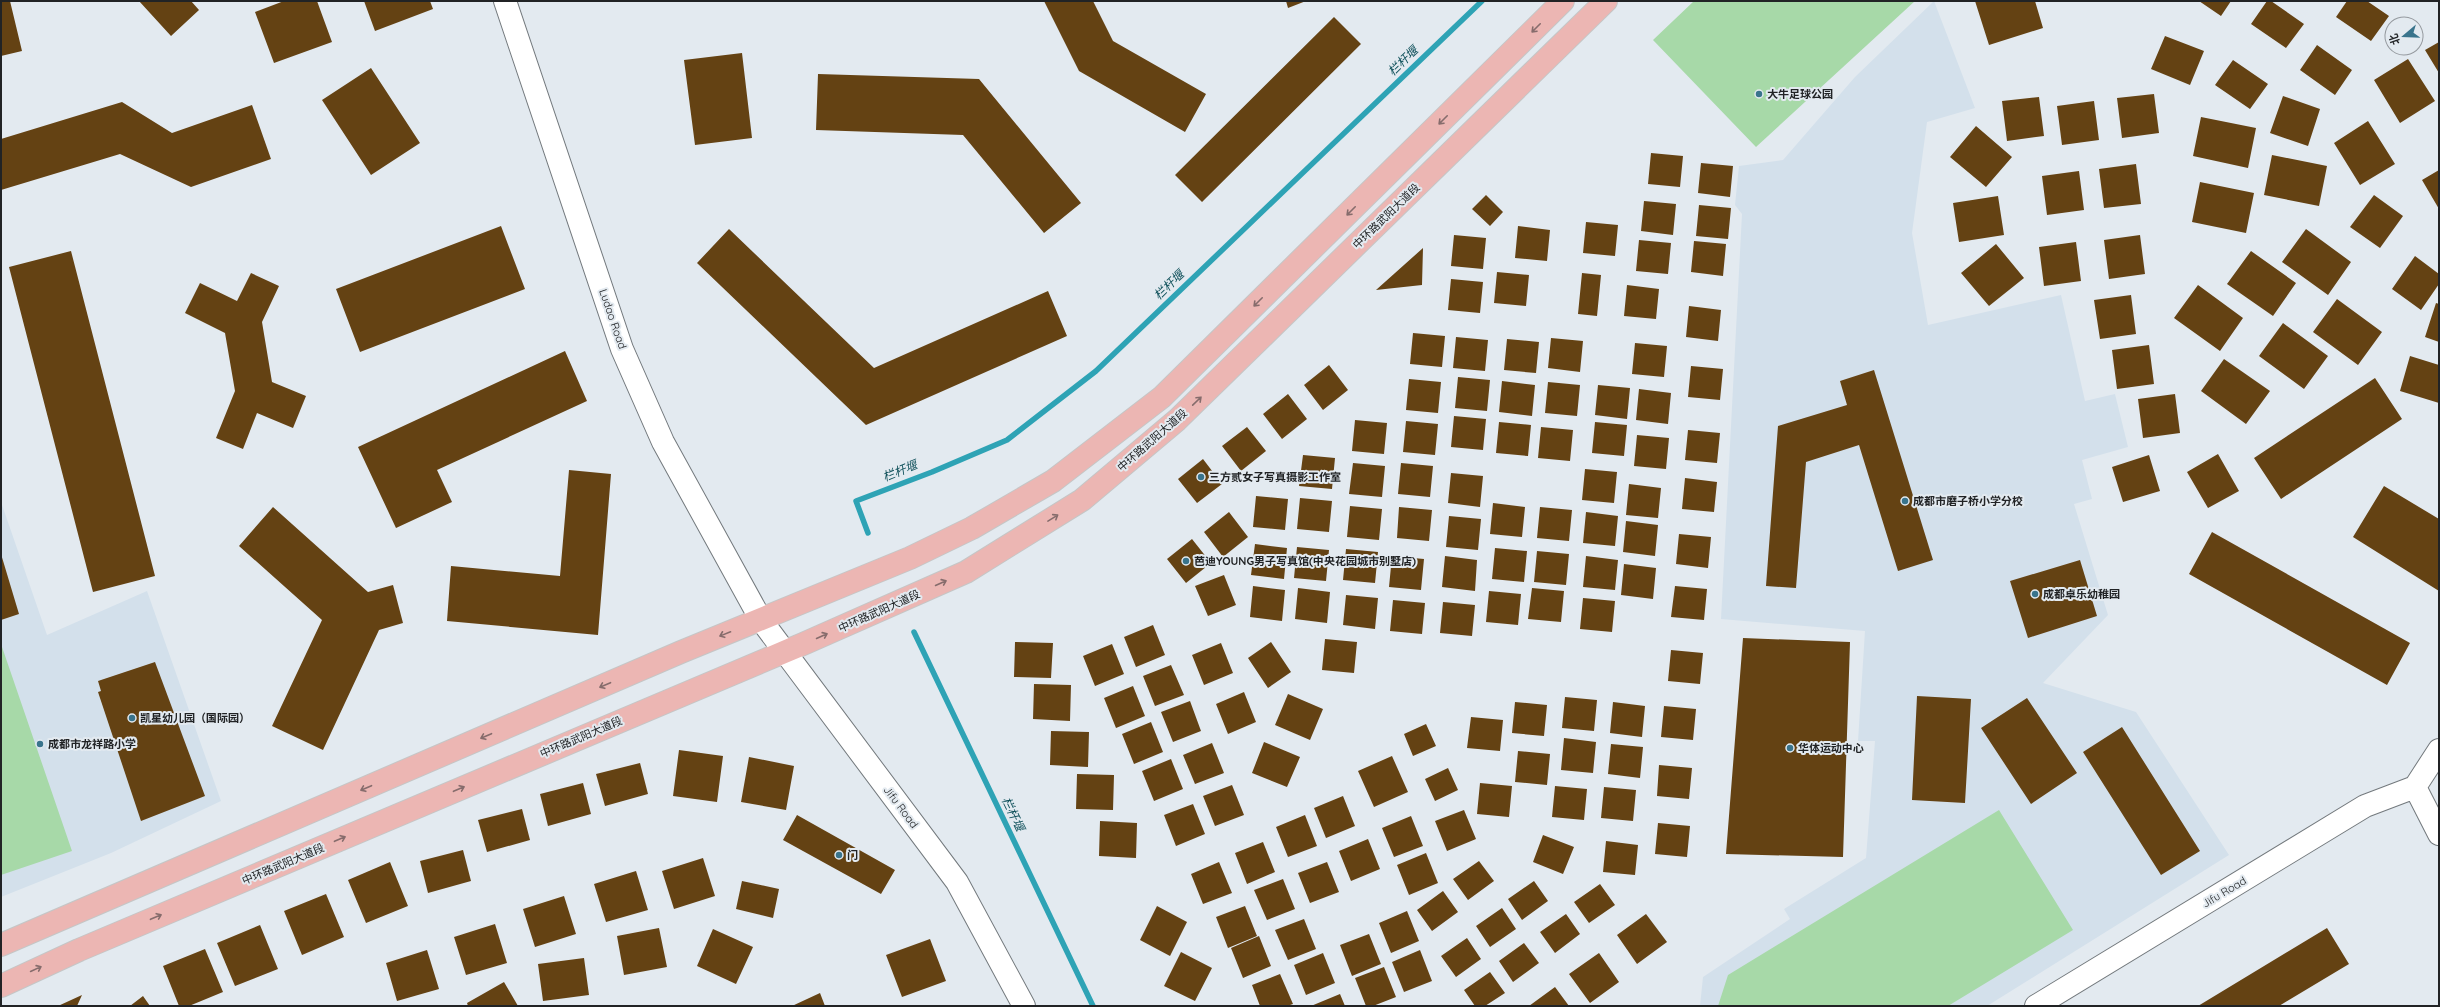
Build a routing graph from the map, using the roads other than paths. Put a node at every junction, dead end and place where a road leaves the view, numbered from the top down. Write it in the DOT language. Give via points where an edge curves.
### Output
graph roads {
  1 [pos="505,1"];
  2 [pos="1563,1"];
  3 [pos="1606,1"];
  4 [pos="761,620"];
  5 [pos="786,651"];
  6 [pos="2439,750"];
  7 [pos="2415,787"];
  8 [pos="2439,834"];
  9 [pos="1,945"];
  10 [pos="1,986"];
  11 [pos="1024,1006"];
  12 [pos="2036,1006"];
  1 -- 4 [label="street, Ludao Road" via="622,349 663,442"];
  2 -- 4 [label="main road, one-way" via="1162,397 1053,481 972,528 910,558"];
  5 -- 3 [label="main road, 中环路武阳大道段, one-way" via="966,572 1082,500 1177,420"];
  4 -- 5 [label="street, Jifu Road"];
  4 -- 9 [label="main road, one-way"];
  10 -- 5 [label="main road, 中环路武阳大道段, one-way" via="79,950"];
  5 -- 11 [label="street, Jifu Road" via="957,882"];
  6 -- 7 [label="street"];
  7 -- 8 [label="street"];
  7 -- 12 [label="street, Jifu Road" via="2365,806"];
}
